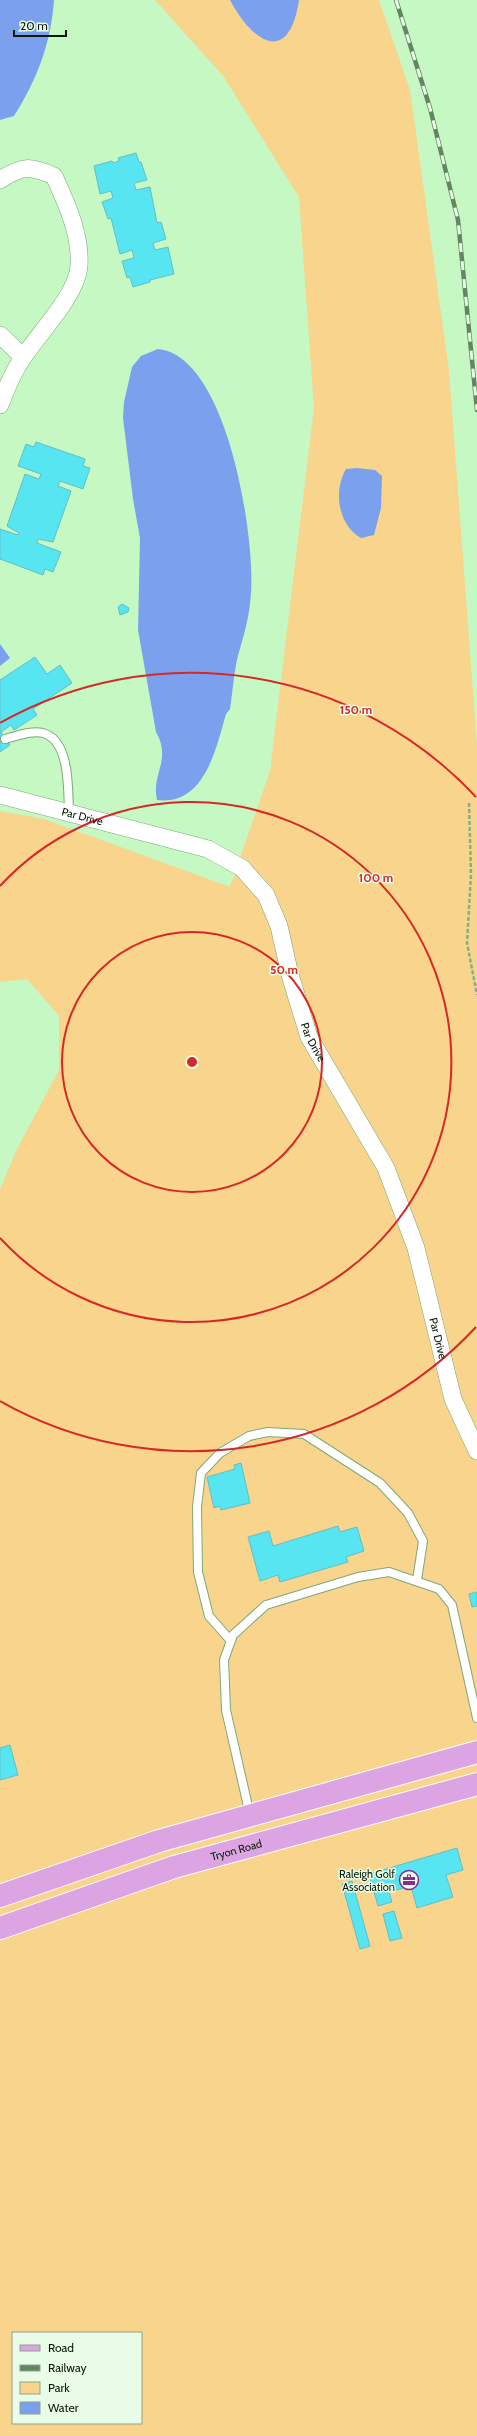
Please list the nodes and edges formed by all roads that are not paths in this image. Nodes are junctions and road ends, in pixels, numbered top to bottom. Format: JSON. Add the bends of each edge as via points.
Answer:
{"nodes":[{"id":1,"x":0,"y":180,"type":"edge"},
{"id":2,"x":0,"y":335,"type":"edge"},
{"id":3,"x":23,"y":357,"type":"junction"},
{"id":4,"x":0,"y":405,"type":"edge"},
{"id":5,"x":6,"y":739,"type":"dead end"},
{"id":6,"x":0,"y":795,"type":"edge"},
{"id":7,"x":69,"y":812,"type":"junction"},
{"id":8,"x":477,"y":1451,"type":"edge"},
{"id":9,"x":417,"y":1580,"type":"junction"},
{"id":10,"x":231,"y":1641,"type":"junction"},
{"id":11,"x":477,"y":1718,"type":"edge"},
{"id":12,"x":477,"y":1752,"type":"edge"},
{"id":13,"x":477,"y":1784,"type":"edge"},
{"id":14,"x":251,"y":1816,"type":"junction"},
{"id":15,"x":0,"y":1896,"type":"edge"},
{"id":16,"x":0,"y":1928,"type":"edge"}],
"edges":[{"from":1,"to":3,"type":"street","via":[[16,170],[33,167],[54,176],[77,238],[79,268],[66,301]]},
{"from":2,"to":3,"type":"street"},
{"from":3,"to":4,"type":"street"},
{"from":5,"to":7,"type":"lane","via":[[32,733],[46,734],[57,744],[68,770]]},
{"from":6,"to":7,"type":"street","name":"Par Drive"},
{"from":7,"to":8,"type":"street","name":"Par Drive","via":[[208,849],[242,868],[266,896],[279,926],[290,975],[309,1037],[386,1168],[416,1248],[453,1399]]},
{"from":9,"to":10,"type":"lane","via":[[389,1572],[358,1577],[266,1605],[233,1635]]},
{"from":9,"to":10,"type":"lane","via":[[423,1541],[408,1513],[380,1483],[304,1434],[268,1432],[248,1436],[220,1453],[200,1473],[197,1507],[198,1572],[209,1616]]},
{"from":9,"to":11,"type":"lane","via":[[439,1588],[452,1605]]},
{"from":10,"to":14,"type":"lane","via":[[224,1660],[226,1710]]},
{"from":12,"to":14,"type":"main road"},
{"from":13,"to":16,"type":"main road","name":"Tryon Road","via":[[174,1867]]},
{"from":14,"to":15,"type":"main road","via":[[127,1851]]}]}
